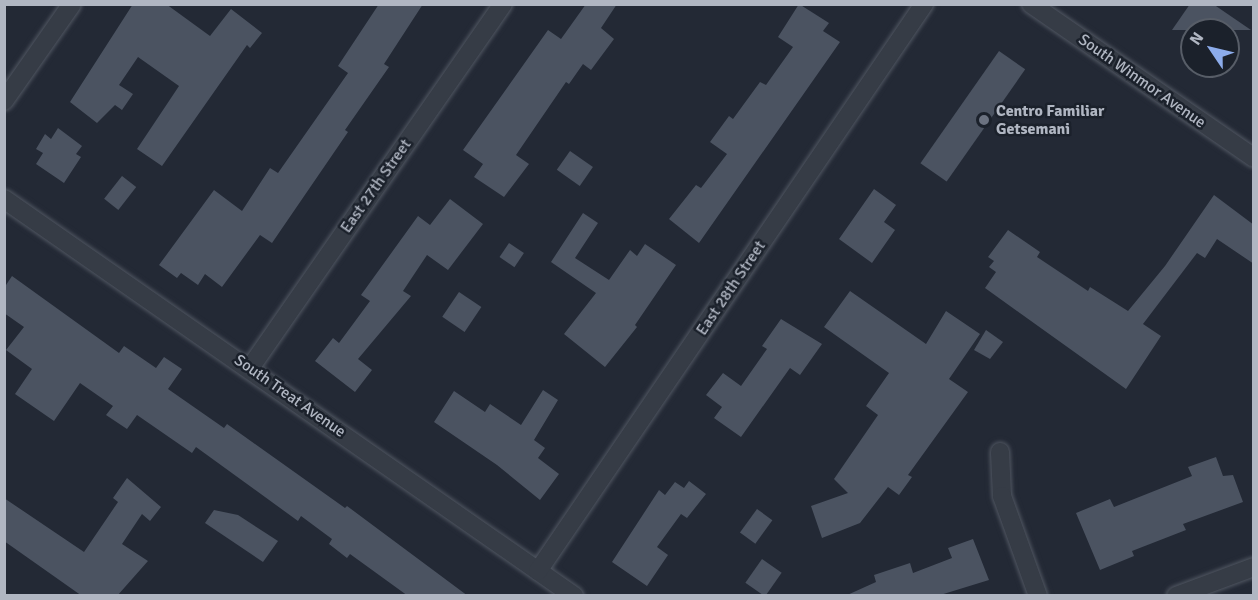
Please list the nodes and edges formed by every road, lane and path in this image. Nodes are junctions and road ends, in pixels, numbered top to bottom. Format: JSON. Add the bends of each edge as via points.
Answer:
{"nodes":[{"id":1,"x":72,"y":4,"type":"edge"},
{"id":2,"x":503,"y":4,"type":"edge"},
{"id":3,"x":924,"y":4,"type":"edge"},
{"id":4,"x":1031,"y":4,"type":"edge"},
{"id":5,"x":4,"y":101,"type":"edge"},
{"id":6,"x":1254,"y":158,"type":"edge"},
{"id":7,"x":4,"y":199,"type":"edge"},
{"id":8,"x":250,"y":368,"type":"junction"},
{"id":9,"x":1000,"y":452,"type":"dead end"},
{"id":10,"x":1254,"y":567,"type":"edge"},
{"id":11,"x":538,"y":571,"type":"junction"},
{"id":12,"x":574,"y":596,"type":"edge"},
{"id":13,"x":1038,"y":596,"type":"edge"},
{"id":14,"x":1176,"y":596,"type":"edge"}],
"edges":[{"from":1,"to":5,"type":"street"},
{"from":2,"to":8,"type":"street","name":"East 27th Street"},
{"from":3,"to":11,"type":"street","name":"East 28th Street"},
{"from":4,"to":6,"type":"street","name":"South Winmor Avenue"},
{"from":7,"to":8,"type":"street","name":"South Treat Avenue"},
{"from":8,"to":11,"type":"street","name":"South Treat Avenue"},
{"from":9,"to":13,"type":"street","via":[[1002,495]]},
{"from":10,"to":14,"type":"street"},
{"from":11,"to":12,"type":"street","name":"South Treat Avenue"}]}
